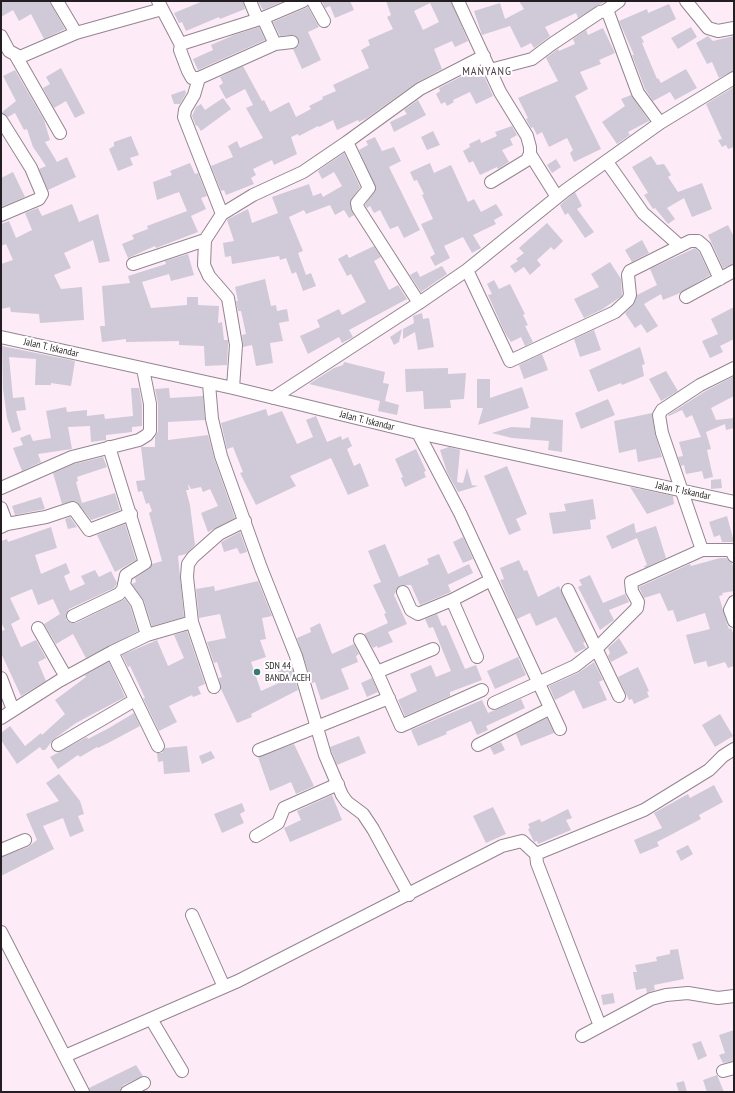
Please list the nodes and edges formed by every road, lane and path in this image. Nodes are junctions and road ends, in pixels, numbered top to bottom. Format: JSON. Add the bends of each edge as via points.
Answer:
{"nodes":[{"id":1,"x":57,"y":1,"type":"edge"},
{"id":2,"x":250,"y":1,"type":"edge"},
{"id":3,"x":303,"y":1,"type":"edge"},
{"id":4,"x":313,"y":1,"type":"edge"},
{"id":5,"x":458,"y":1,"type":"edge"},
{"id":6,"x":619,"y":1,"type":"edge"},
{"id":7,"x":686,"y":1,"type":"edge"},
{"id":8,"x":160,"y":5,"type":"edge"},
{"id":9,"x":605,"y":11,"type":"junction"},
{"id":10,"x":260,"y":18,"type":"junction"},
{"id":11,"x":324,"y":21,"type":"dead end"},
{"id":12,"x":734,"y":28,"type":"edge"},
{"id":13,"x":76,"y":33,"type":"junction"},
{"id":14,"x":1,"y":36,"type":"edge"},
{"id":15,"x":292,"y":42,"type":"dead end"},
{"id":16,"x":275,"y":44,"type":"junction"},
{"id":17,"x":181,"y":45,"type":"junction"},
{"id":18,"x":16,"y":56,"type":"junction"},
{"id":19,"x":484,"y":56,"type":"junction"},
{"id":20,"x":490,"y":70,"type":"junction"},
{"id":21,"x":199,"y":78,"type":"junction"},
{"id":22,"x":734,"y":78,"type":"edge"},
{"id":23,"x":2,"y":123,"type":"edge"},
{"id":24,"x":660,"y":123,"type":"junction"},
{"id":25,"x":60,"y":133,"type":"dead end"},
{"id":26,"x":347,"y":142,"type":"junction"},
{"id":27,"x":530,"y":154,"type":"junction"},
{"id":28,"x":607,"y":162,"type":"junction"},
{"id":29,"x":491,"y":182,"type":"dead end"},
{"id":30,"x":557,"y":197,"type":"junction"},
{"id":31,"x":222,"y":214,"type":"junction"},
{"id":32,"x":1,"y":215,"type":"edge"},
{"id":33,"x":205,"y":240,"type":"junction"},
{"id":34,"x":680,"y":246,"type":"junction"},
{"id":35,"x":133,"y":264,"type":"dead end"},
{"id":36,"x":467,"y":270,"type":"junction"},
{"id":37,"x":734,"y":272,"type":"edge"},
{"id":38,"x":720,"y":279,"type":"junction"},
{"id":39,"x":686,"y":297,"type":"dead end"},
{"id":40,"x":419,"y":303,"type":"junction"},
{"id":41,"x":1,"y":337,"type":"edge"},
{"id":42,"x":734,"y":368,"type":"edge"},
{"id":43,"x":143,"y":369,"type":"junction"},
{"id":44,"x":209,"y":384,"type":"junction"},
{"id":45,"x":233,"y":388,"type":"junction"},
{"id":46,"x":273,"y":398,"type":"junction"},
{"id":47,"x":418,"y":433,"type":"junction"},
{"id":48,"x":109,"y":447,"type":"junction"},
{"id":49,"x":1,"y":488,"type":"edge"},
{"id":50,"x":682,"y":492,"type":"junction"},
{"id":51,"x":734,"y":502,"type":"edge"},
{"id":52,"x":1,"y":508,"type":"edge"},
{"id":53,"x":131,"y":514,"type":"junction"},
{"id":54,"x":245,"y":520,"type":"junction"},
{"id":55,"x":4,"y":525,"type":"edge"},
{"id":56,"x":702,"y":550,"type":"junction"},
{"id":57,"x":734,"y":556,"type":"edge"},
{"id":58,"x":491,"y":580,"type":"junction"},
{"id":59,"x":124,"y":584,"type":"junction"},
{"id":60,"x":568,"y":590,"type":"dead end"},
{"id":61,"x":403,"y":592,"type":"dead end"},
{"id":62,"x":452,"y":600,"type":"junction"},
{"id":63,"x":734,"y":602,"type":"edge"},
{"id":64,"x":73,"y":616,"type":"dead end"},
{"id":65,"x":734,"y":621,"type":"edge"},
{"id":66,"x":192,"y":622,"type":"junction"},
{"id":67,"x":38,"y":628,"type":"dead end"},
{"id":68,"x":147,"y":635,"type":"junction"},
{"id":69,"x":360,"y":640,"type":"dead end"},
{"id":70,"x":433,"y":649,"type":"dead end"},
{"id":71,"x":596,"y":649,"type":"junction"},
{"id":72,"x":112,"y":652,"type":"junction"},
{"id":73,"x":477,"y":657,"type":"dead end"},
{"id":74,"x":377,"y":672,"type":"junction"},
{"id":75,"x":66,"y":677,"type":"junction"},
{"id":76,"x":1,"y":678,"type":"edge"},
{"id":77,"x":538,"y":684,"type":"junction"},
{"id":78,"x":214,"y":687,"type":"dead end"},
{"id":79,"x":482,"y":690,"type":"dead end"},
{"id":80,"x":619,"y":696,"type":"dead end"},
{"id":81,"x":389,"y":698,"type":"junction"},
{"id":82,"x":135,"y":700,"type":"junction"},
{"id":83,"x":494,"y":703,"type":"dead end"},
{"id":84,"x":549,"y":709,"type":"junction"},
{"id":85,"x":13,"y":710,"type":"junction"},
{"id":86,"x":1,"y":718,"type":"edge"},
{"id":87,"x":316,"y":726,"type":"junction"},
{"id":88,"x":560,"y":730,"type":"dead end"},
{"id":89,"x":58,"y":745,"type":"dead end"},
{"id":90,"x":478,"y":745,"type":"dead end"},
{"id":91,"x":158,"y":746,"type":"dead end"},
{"id":92,"x":734,"y":749,"type":"edge"},
{"id":93,"x":259,"y":750,"type":"dead end"},
{"id":94,"x":338,"y":784,"type":"junction"},
{"id":95,"x":256,"y":836,"type":"dead end"},
{"id":96,"x":25,"y":840,"type":"dead end"},
{"id":97,"x":1,"y":850,"type":"edge"},
{"id":98,"x":536,"y":854,"type":"junction"},
{"id":99,"x":409,"y":895,"type":"junction"},
{"id":100,"x":192,"y":916,"type":"dead end"},
{"id":101,"x":1,"y":932,"type":"edge"},
{"id":102,"x":224,"y":987,"type":"junction"},
{"id":103,"x":734,"y":996,"type":"edge"},
{"id":104,"x":151,"y":1018,"type":"junction"},
{"id":105,"x":600,"y":1026,"type":"junction"},
{"id":106,"x":582,"y":1036,"type":"dead end"},
{"id":107,"x":65,"y":1056,"type":"junction"},
{"id":108,"x":182,"y":1071,"type":"dead end"},
{"id":109,"x":144,"y":1083,"type":"dead end"},
{"id":110,"x":83,"y":1092,"type":"edge"},
{"id":111,"x":127,"y":1092,"type":"edge"}],
"edges":[{"from":1,"to":13,"type":"street"},
{"from":2,"to":10,"type":"street"},
{"from":3,"to":10,"type":"street"},
{"from":4,"to":11,"type":"street"},
{"from":5,"to":19,"type":"street"},
{"from":6,"to":9,"type":"street"},
{"from":7,"to":12,"type":"street","via":[[708,28],[718,31]]},
{"from":8,"to":13,"type":"street"},
{"from":8,"to":17,"type":"street"},
{"from":9,"to":20,"type":"street","via":[[532,59]]},
{"from":9,"to":24,"type":"street","via":[[609,15],[638,93]]},
{"from":10,"to":16,"type":"street"},
{"from":10,"to":17,"type":"street"},
{"from":13,"to":18,"type":"street","via":[[27,55]]},
{"from":14,"to":18,"type":"street","via":[[9,52]]},
{"from":15,"to":16,"type":"street"},
{"from":16,"to":21,"type":"street"},
{"from":17,"to":21,"type":"street","via":[[180,50],[188,71],[192,78]]},
{"from":18,"to":25,"type":"street"},
{"from":19,"to":20,"type":"street"},
{"from":19,"to":26,"type":"street","via":[[420,88]]},
{"from":20,"to":27,"type":"street","via":[[526,136]]},
{"from":21,"to":31,"type":"street","via":[[184,117]]},
{"from":22,"to":24,"type":"street"},
{"from":23,"to":32,"type":"street","via":[[31,168],[42,194],[39,198]]},
{"from":24,"to":28,"type":"street"},
{"from":26,"to":31,"type":"street","via":[[303,172]]},
{"from":26,"to":40,"type":"street","via":[[369,188],[357,203],[358,208]]},
{"from":27,"to":29,"type":"street","via":[[527,160]]},
{"from":27,"to":30,"type":"street"},
{"from":28,"to":30,"type":"street"},
{"from":28,"to":34,"type":"street","via":[[643,213]]},
{"from":30,"to":36,"type":"street"},
{"from":31,"to":33,"type":"street"},
{"from":33,"to":35,"type":"street"},
{"from":33,"to":45,"type":"street","via":[[205,271],[228,298],[236,345]]},
{"from":34,"to":36,"type":"street","via":[[630,271],[630,295],[615,312],[512,361],[508,359]]},
{"from":34,"to":38,"type":"street","via":[[690,241],[698,241],[705,247]]},
{"from":36,"to":40,"type":"street"},
{"from":37,"to":38,"type":"street"},
{"from":38,"to":39,"type":"street"},
{"from":40,"to":46,"type":"street"},
{"from":41,"to":43,"type":"street","name":"Jalan T. Iskandar"},
{"from":42,"to":50,"type":"street","via":[[700,385],[662,410],[659,415],[662,433]]},
{"from":43,"to":44,"type":"street","name":"Jalan T. Iskandar"},
{"from":43,"to":48,"type":"street","via":[[150,404],[150,431],[139,440]]},
{"from":44,"to":45,"type":"street","name":"Jalan T. Iskandar"},
{"from":44,"to":54,"type":"street","via":[[212,419],[221,456]]},
{"from":45,"to":46,"type":"street","name":"Jalan T. Iskandar"},
{"from":46,"to":47,"type":"street","name":"Jalan T. Iskandar"},
{"from":47,"to":50,"type":"street","name":"Jalan T. Iskandar"},
{"from":47,"to":58,"type":"street","via":[[460,513]]},
{"from":48,"to":49,"type":"street","via":[[72,457]]},
{"from":48,"to":53,"type":"street"},
{"from":50,"to":51,"type":"street","name":"Jalan T. Iskandar"},
{"from":50,"to":56,"type":"street"},
{"from":52,"to":55,"type":"street"},
{"from":53,"to":55,"type":"street","via":[[89,530],[73,508],[46,517]]},
{"from":53,"to":59,"type":"street","via":[[144,563],[126,575]]},
{"from":54,"to":66,"type":"street","via":[[219,534],[188,564]]},
{"from":54,"to":87,"type":"street","via":[[296,656]]},
{"from":56,"to":57,"type":"street","via":[[731,550]]},
{"from":56,"to":71,"type":"street","via":[[631,582],[632,591],[638,602],[637,608]]},
{"from":58,"to":62,"type":"street"},
{"from":58,"to":77,"type":"street"},
{"from":59,"to":64,"type":"street","via":[[119,594]]},
{"from":59,"to":68,"type":"street","via":[[137,603]]},
{"from":60,"to":71,"type":"street"},
{"from":61,"to":62,"type":"street","via":[[411,610],[418,614]]},
{"from":62,"to":73,"type":"street"},
{"from":63,"to":65,"type":"street","via":[[730,610]]},
{"from":66,"to":68,"type":"street"},
{"from":66,"to":78,"type":"street"},
{"from":67,"to":75,"type":"street"},
{"from":68,"to":72,"type":"street"},
{"from":69,"to":74,"type":"street"},
{"from":70,"to":74,"type":"street"},
{"from":71,"to":77,"type":"street","via":[[575,666]]},
{"from":71,"to":80,"type":"street"},
{"from":72,"to":75,"type":"street"},
{"from":72,"to":82,"type":"street"},
{"from":74,"to":81,"type":"street"},
{"from":75,"to":85,"type":"street"},
{"from":76,"to":85,"type":"street"},
{"from":77,"to":83,"type":"street"},
{"from":77,"to":84,"type":"street"},
{"from":79,"to":81,"type":"street","via":[[401,726]]},
{"from":81,"to":87,"type":"street"},
{"from":82,"to":89,"type":"street"},
{"from":82,"to":91,"type":"street"},
{"from":84,"to":88,"type":"street"},
{"from":84,"to":90,"type":"street"},
{"from":85,"to":86,"type":"street"},
{"from":87,"to":93,"type":"street"},
{"from":87,"to":94,"type":"street"},
{"from":92,"to":98,"type":"street","via":[[709,770],[644,810]]},
{"from":94,"to":95,"type":"street","via":[[284,808],[278,823]]},
{"from":94,"to":99,"type":"street","via":[[347,802],[363,814],[373,829]]},
{"from":96,"to":97,"type":"street"},
{"from":98,"to":99,"type":"street","via":[[522,842],[511,843]]},
{"from":98,"to":105,"type":"street","via":[[537,863]]},
{"from":99,"to":102,"type":"street"},
{"from":100,"to":102,"type":"street"},
{"from":101,"to":107,"type":"street"},
{"from":102,"to":104,"type":"street"},
{"from":103,"to":105,"type":"street","via":[[718,998],[688,993],[666,995],[651,999]]},
{"from":104,"to":107,"type":"street"},
{"from":104,"to":108,"type":"street"},
{"from":105,"to":106,"type":"street"},
{"from":107,"to":110,"type":"street"},
{"from":109,"to":111,"type":"street"}]}
